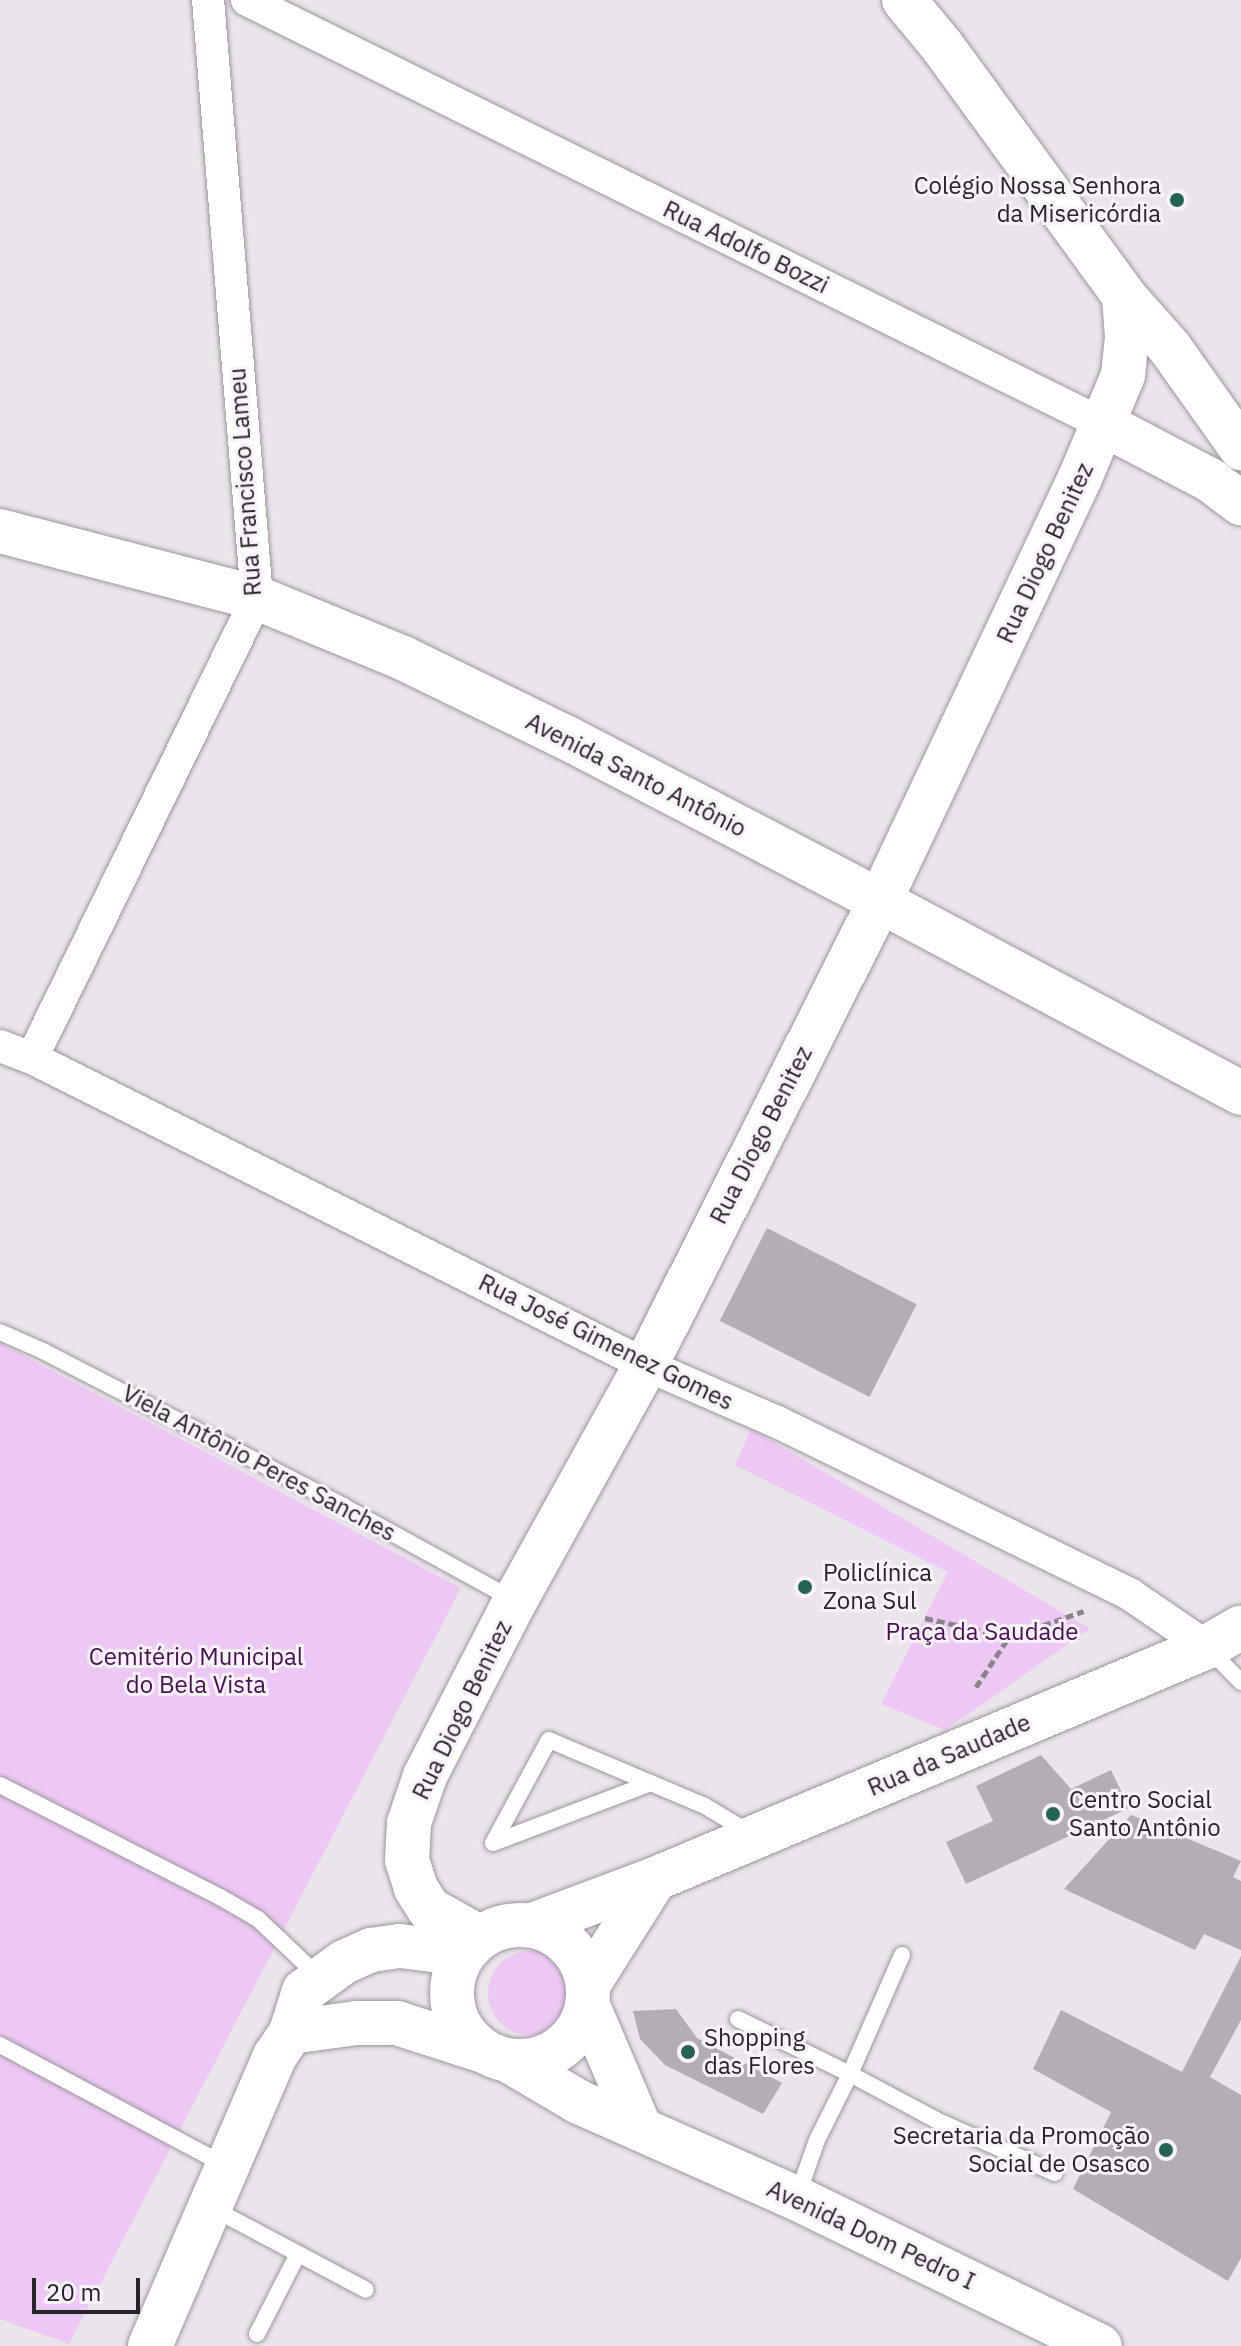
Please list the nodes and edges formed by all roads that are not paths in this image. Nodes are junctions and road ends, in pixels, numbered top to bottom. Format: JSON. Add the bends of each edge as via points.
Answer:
{"nodes":[{"id":1,"x":208,"y":0,"type":"edge"},
{"id":2,"x":247,"y":0,"type":"edge"},
{"id":3,"x":919,"y":8,"type":"edge"},
{"id":4,"x":1124,"y":296,"type":"junction"},
{"id":5,"x":1105,"y":425,"type":"junction"},
{"id":6,"x":1241,"y":448,"type":"edge"},
{"id":7,"x":1080,"y":478,"type":"junction"},
{"id":8,"x":1226,"y":492,"type":"edge"},
{"id":9,"x":0,"y":531,"type":"edge"},
{"id":10,"x":257,"y":598,"type":"junction"},
{"id":11,"x":880,"y":901,"type":"junction"},
{"id":12,"x":0,"y":1046,"type":"edge"},
{"id":13,"x":32,"y":1058,"type":"junction"},
{"id":14,"x":1241,"y":1093,"type":"edge"},
{"id":15,"x":0,"y":1332,"type":"edge"},
{"id":16,"x":646,"y":1365,"type":"junction"},
{"id":17,"x":515,"y":1601,"type":"junction"},
{"id":18,"x":1224,"y":1637,"type":"edge"},
{"id":19,"x":1241,"y":1682,"type":"edge"},
{"id":20,"x":651,"y":1783,"type":"junction"},
{"id":21,"x":0,"y":1785,"type":"edge"},
{"id":22,"x":755,"y":1837,"type":"junction"},
{"id":23,"x":655,"y":1879,"type":"junction"},
{"id":24,"x":532,"y":1925,"type":"junction"},
{"id":25,"x":471,"y":1946,"type":"junction"},
{"id":26,"x":902,"y":1955,"type":"dead end"},
{"id":27,"x":319,"y":1977,"type":"junction"},
{"id":28,"x":588,"y":1996,"type":"junction"},
{"id":29,"x":738,"y":2019,"type":"dead end"},
{"id":30,"x":291,"y":2032,"type":"junction"},
{"id":31,"x":0,"y":2045,"type":"edge"},
{"id":32,"x":496,"y":2056,"type":"junction"},
{"id":33,"x":850,"y":2074,"type":"junction"},
{"id":34,"x":640,"y":2128,"type":"junction"},
{"id":35,"x":230,"y":2167,"type":"junction"},
{"id":36,"x":1055,"y":2173,"type":"dead end"},
{"id":37,"x":796,"y":2198,"type":"junction"},
{"id":38,"x":210,"y":2207,"type":"junction"},
{"id":39,"x":298,"y":2254,"type":"junction"},
{"id":40,"x":366,"y":2290,"type":"dead end"},
{"id":41,"x":257,"y":2334,"type":"dead end"},
{"id":42,"x":150,"y":2346,"type":"edge"},
{"id":43,"x":1100,"y":2346,"type":"edge"}],
"edges":[{"from":1,"to":10,"type":"street","name":"Rua Francisco Lameu"},
{"from":2,"to":5,"type":"street","name":"Rua Adolfo Bozzi"},
{"from":3,"to":4,"type":"street"},
{"from":4,"to":5,"type":"street","name":"Rua Diogo Benitez","via":[[1123,375]]},
{"from":4,"to":6,"type":"street","via":[[1170,348]]},
{"from":5,"to":7,"type":"street","name":"Rua Diogo Benitez"},
{"from":5,"to":8,"type":"street","name":"Rua Adolfo Bozzi"},
{"from":7,"to":8,"type":"street","via":[[1135,467]]},
{"from":7,"to":11,"type":"street","name":"Rua Diogo Benitez"},
{"from":9,"to":10,"type":"street","name":"Avenida Santo Antônio"},
{"from":10,"to":11,"type":"street","name":"Avenida Santo Antônio","via":[[403,658]]},
{"from":10,"to":13,"type":"street","name":"Rua Francisco Lameu"},
{"from":11,"to":14,"type":"street","name":"Avenida Santo Antônio"},
{"from":11,"to":16,"type":"street","name":"Rua Diogo Benitez"},
{"from":12,"to":13,"type":"street","name":"Rua José Gimenez Gomes"},
{"from":13,"to":16,"type":"street","name":"Rua José Gimenez Gomes"},
{"from":15,"to":17,"type":"lane","name":"Viela Antônio Peres Sanches","via":[[316,1491]]},
{"from":16,"to":17,"type":"street","name":"Rua Diogo Benitez"},
{"from":16,"to":18,"type":"street","name":"Rua José Gimenez Gomes","via":[[775,1421]]},
{"from":17,"to":25,"type":"street","name":"Rua Diogo Benitez","via":[[425,1776],[409,1823],[407,1861],[416,1888],[429,1909]]},
{"from":18,"to":19,"type":"lane"},
{"from":18,"to":22,"type":"street","name":"Rua da Saudade"},
{"from":20,"to":20,"type":"lane","via":[[549,1740],[493,1843],[608,1800]]},
{"from":20,"to":22,"type":"lane","via":[[705,1806]]},
{"from":21,"to":27,"type":"lane","via":[[258,1919]]},
{"from":22,"to":23,"type":"street","name":"Rua da Saudade"},
{"from":23,"to":24,"type":"street","name":"Rua da Saudade"},
{"from":23,"to":28,"type":"street"},
{"from":24,"to":25,"type":"street","via":[[511,1925]]},
{"from":24,"to":28,"type":"street","via":[[570,1946],[582,1964]]},
{"from":25,"to":27,"type":"street","via":[[371,1950]]},
{"from":25,"to":32,"type":"street","via":[[455,1969],[450,1991],[454,2014],[464,2034]]},
{"from":26,"to":33,"type":"lane"},
{"from":27,"to":30,"type":"street","via":[[304,1991]]},
{"from":28,"to":32,"type":"street","via":[[580,2026],[549,2056]]},
{"from":28,"to":34,"type":"street"},
{"from":29,"to":33,"type":"lane"},
{"from":30,"to":32,"type":"street","via":[[397,2023]]},
{"from":30,"to":35,"type":"street","via":[[275,2056]]},
{"from":31,"to":35,"type":"lane"},
{"from":32,"to":34,"type":"street","name":"Avenida Dom Pedro I","via":[[579,2102]]},
{"from":33,"to":36,"type":"lane","via":[[936,2120]]},
{"from":33,"to":37,"type":"lane"},
{"from":34,"to":37,"type":"street","name":"Avenida Dom Pedro I"},
{"from":35,"to":38,"type":"street"},
{"from":37,"to":43,"type":"street","name":"Avenida Dom Pedro I"},
{"from":38,"to":39,"type":"lane"},
{"from":38,"to":42,"type":"street"},
{"from":39,"to":40,"type":"lane"},
{"from":39,"to":41,"type":"lane"}]}
